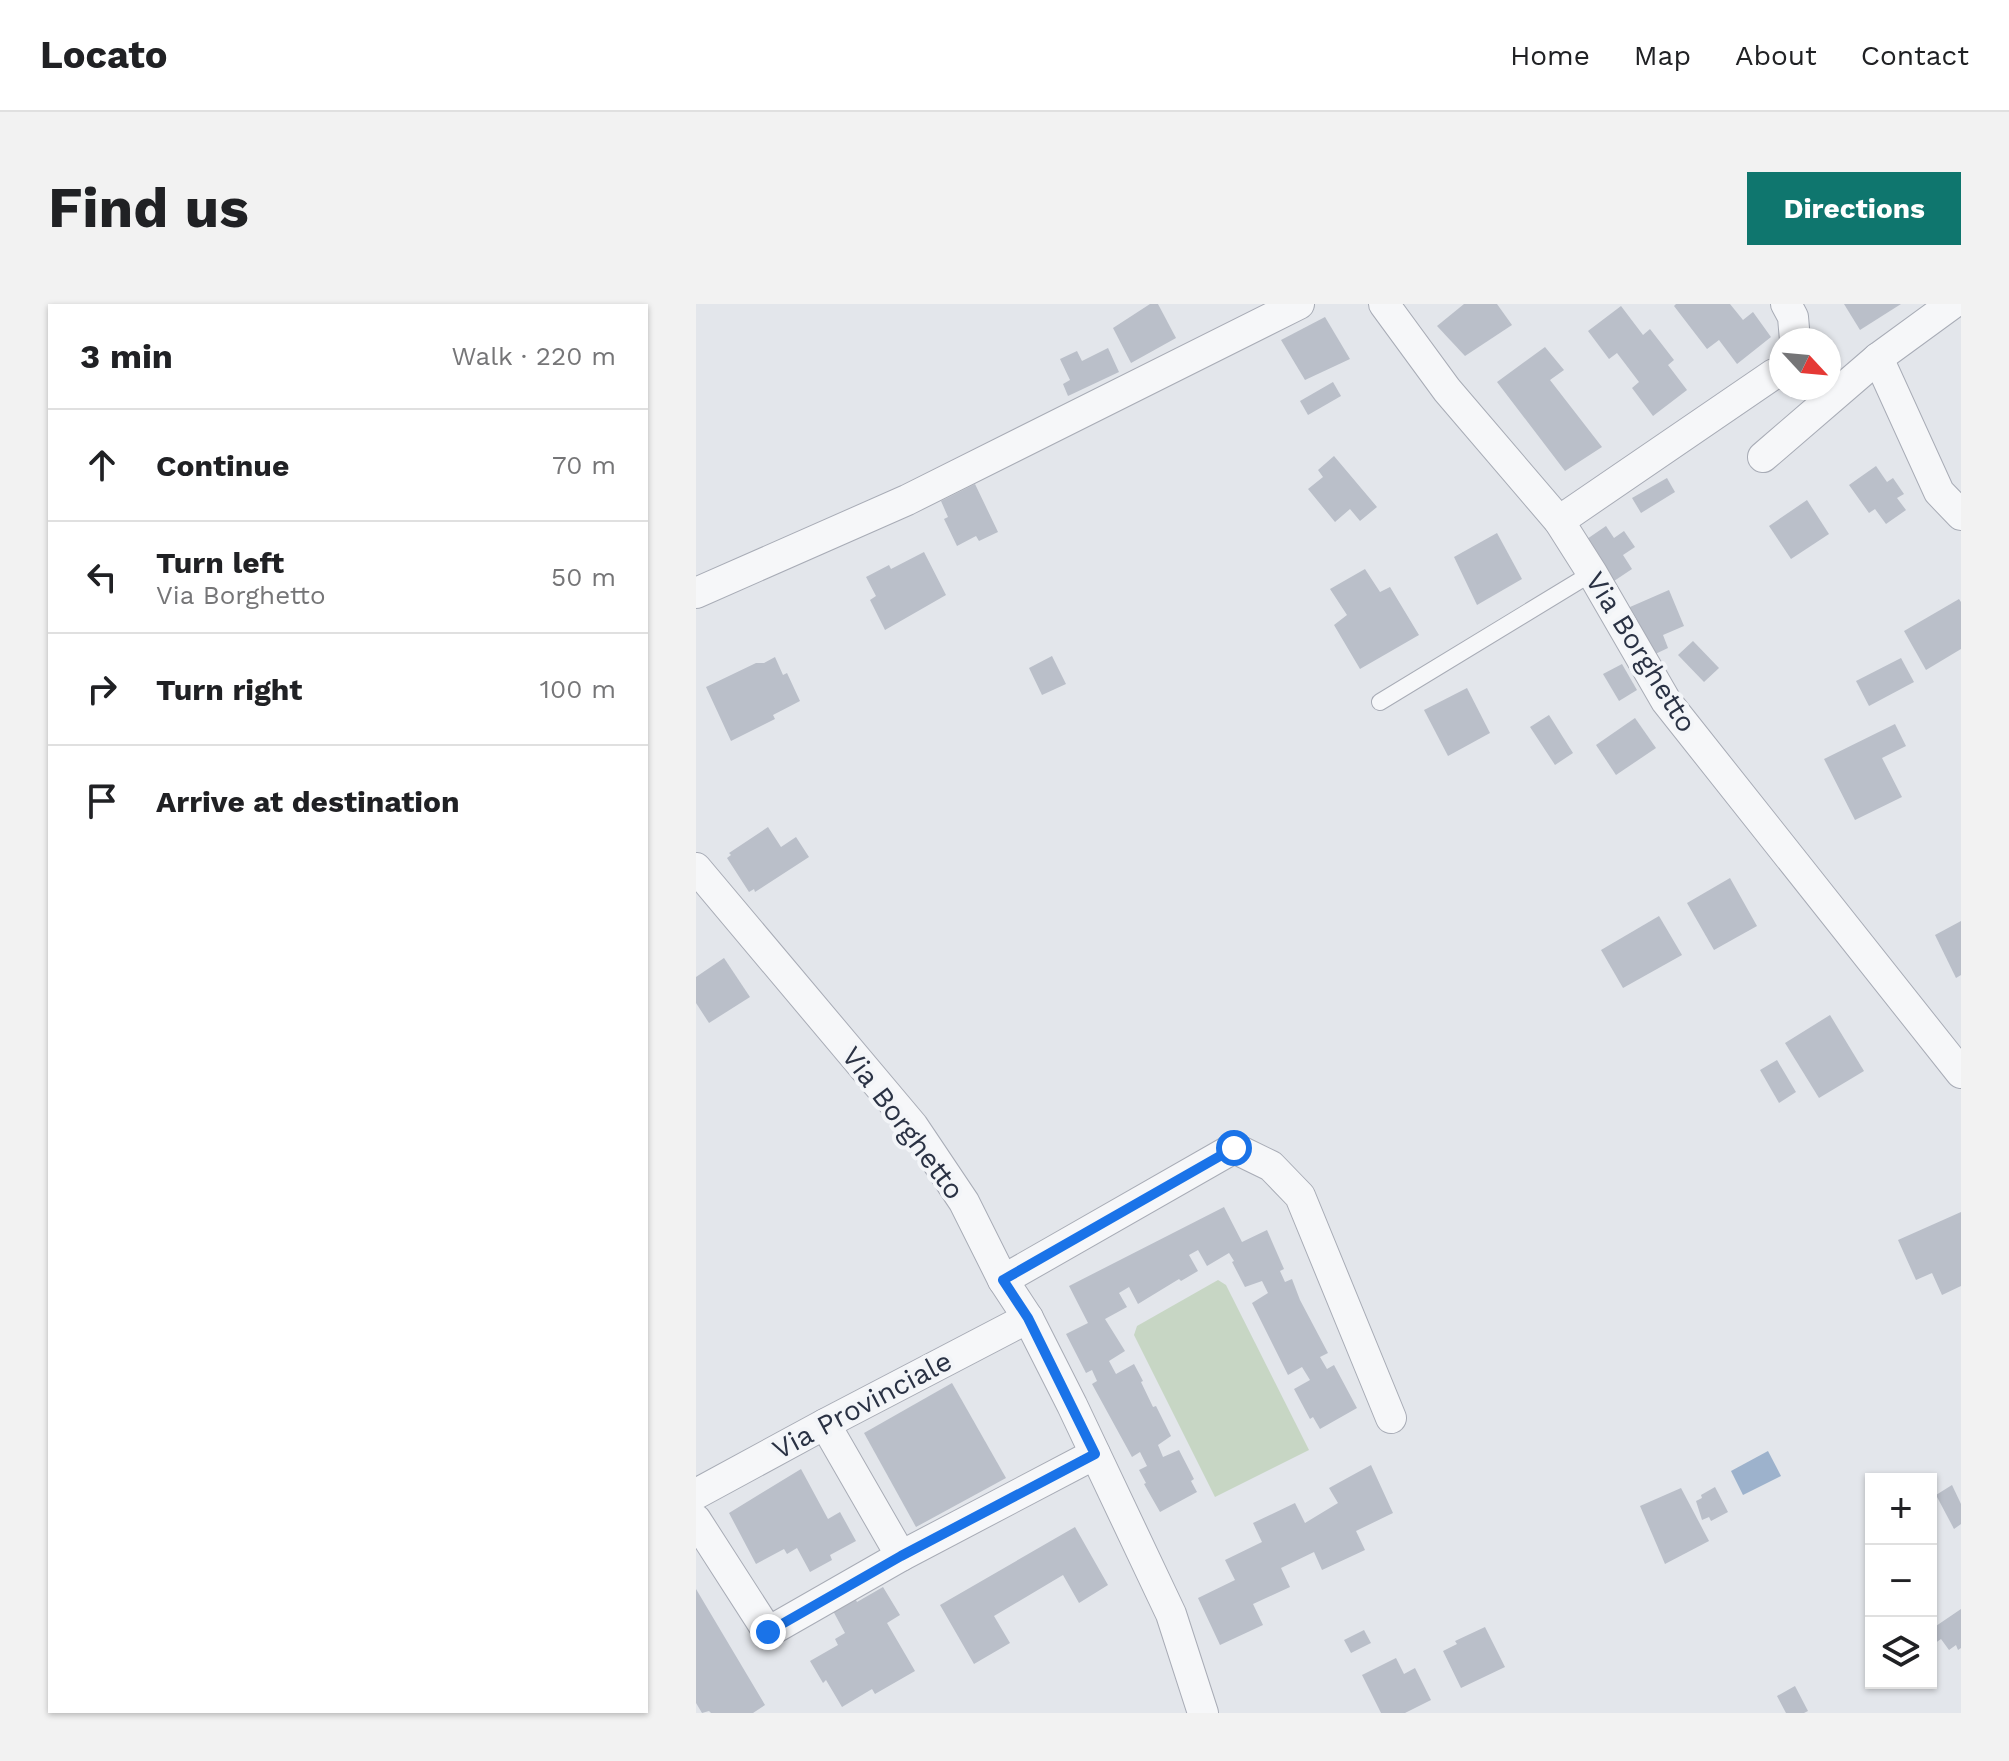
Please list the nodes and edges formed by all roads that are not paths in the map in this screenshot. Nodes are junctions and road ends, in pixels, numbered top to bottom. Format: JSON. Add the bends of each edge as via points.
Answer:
{"nodes":[{"id":1,"x":1299,"y":304,"type":"edge"},
{"id":2,"x":1384,"y":304,"type":"edge"},
{"id":3,"x":1786,"y":304,"type":"edge"},
{"id":4,"x":1952,"y":304,"type":"edge"},
{"id":5,"x":1794,"y":328,"type":"edge"},
{"id":6,"x":1878,"y":358,"type":"junction"},
{"id":7,"x":1769,"y":377,"type":"edge"},
{"id":8,"x":1841,"y":384,"type":"edge"},
{"id":9,"x":1822,"y":400,"type":"edge"},
{"id":10,"x":1763,"y":457,"type":"dead end"},
{"id":11,"x":1961,"y":515,"type":"edge"},
{"id":12,"x":1559,"y":521,"type":"junction"},
{"id":13,"x":1592,"y":573,"type":"junction"},
{"id":14,"x":696,"y":593,"type":"edge"},
{"id":15,"x":1380,"y":702,"type":"dead end"},
{"id":16,"x":696,"y":868,"type":"edge"},
{"id":17,"x":1961,"y":1073,"type":"edge"},
{"id":18,"x":1003,"y":1280,"type":"junction"},
{"id":19,"x":1028,"y":1318,"type":"junction"},
{"id":20,"x":1391,"y":1418,"type":"dead end"},
{"id":21,"x":825,"y":1424,"type":"junction"},
{"id":22,"x":1095,"y":1454,"type":"junction"},
{"id":23,"x":696,"y":1494,"type":"edge"},
{"id":24,"x":696,"y":1520,"type":"edge"},
{"id":25,"x":901,"y":1556,"type":"junction"},
{"id":26,"x":1203,"y":1713,"type":"edge"}],
"edges":[{"from":1,"to":14,"type":"street","via":[[907,500]]},
{"from":2,"to":12,"type":"street","name":"Via Borghetto","via":[[1447,390]]},
{"from":3,"to":5,"type":"street"},
{"from":4,"to":6,"type":"street"},
{"from":6,"to":8,"type":"street"},
{"from":6,"to":11,"type":"street","via":[[1939,492]]},
{"from":7,"to":12,"type":"street"},
{"from":9,"to":10,"type":"street"},
{"from":12,"to":13,"type":"street","name":"Via Borghetto"},
{"from":13,"to":15,"type":"lane"},
{"from":13,"to":17,"type":"street","name":"Via Borghetto","via":[[1666,701]]},
{"from":16,"to":18,"type":"street","name":"Via Borghetto","via":[[913,1126],[964,1202]]},
{"from":18,"to":19,"type":"street","name":"Via Borghetto"},
{"from":18,"to":20,"type":"street","via":[[1234,1148],[1271,1166],[1300,1196]]},
{"from":19,"to":21,"type":"street","name":"Via Provinciale"},
{"from":19,"to":22,"type":"street","name":"Via Borghetto"},
{"from":21,"to":23,"type":"street","name":"Via Provinciale"},
{"from":21,"to":25,"type":"street"},
{"from":22,"to":25,"type":"street"},
{"from":22,"to":26,"type":"street","name":"Via Borghetto","via":[[1171,1614]]},
{"from":24,"to":25,"type":"street","via":[[768,1632]]}]}
